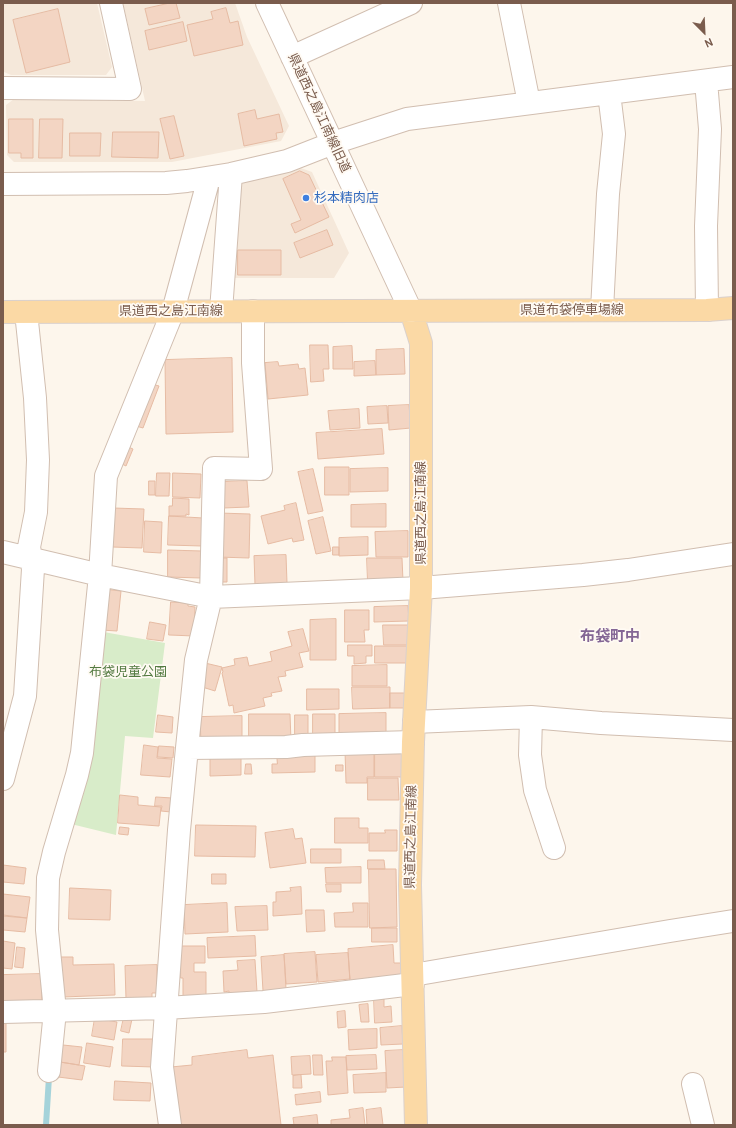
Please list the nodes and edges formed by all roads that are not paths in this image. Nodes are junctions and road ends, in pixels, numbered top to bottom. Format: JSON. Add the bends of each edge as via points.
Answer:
{"nodes":[{"id":1,"x":110,"y":3,"type":"edge"},
{"id":2,"x":267,"y":3,"type":"edge"},
{"id":3,"x":509,"y":3,"type":"edge"},
{"id":4,"x":406,"y":4,"type":"edge"},
{"id":5,"x":292,"y":57,"type":"junction"},
{"id":6,"x":733,"y":77,"type":"edge"},
{"id":7,"x":706,"y":81,"type":"junction"},
{"id":8,"x":3,"y":88,"type":"edge"},
{"id":9,"x":609,"y":93,"type":"junction"},
{"id":10,"x":529,"y":103,"type":"junction"},
{"id":11,"x":333,"y":143,"type":"junction"},
{"id":12,"x":231,"y":174,"type":"junction"},
{"id":13,"x":209,"y":178,"type":"junction"},
{"id":14,"x":3,"y":184,"type":"edge"},
{"id":15,"x":733,"y":308,"type":"edge"},
{"id":16,"x":602,"y":310,"type":"junction"},
{"id":17,"x":707,"y":310,"type":"junction"},
{"id":18,"x":173,"y":311,"type":"junction"},
{"id":19,"x":221,"y":311,"type":"junction"},
{"id":20,"x":253,"y":311,"type":"junction"},
{"id":21,"x":411,"y":311,"type":"junction"},
{"id":22,"x":3,"y":312,"type":"edge"},
{"id":23,"x":26,"y":312,"type":"junction"},
{"id":24,"x":3,"y":552,"type":"edge"},
{"id":25,"x":733,"y":554,"type":"edge"},
{"id":26,"x":31,"y":558,"type":"junction"},
{"id":27,"x":100,"y":575,"type":"junction"},
{"id":28,"x":421,"y":588,"type":"junction"},
{"id":29,"x":211,"y":596,"type":"junction"},
{"id":30,"x":531,"y":717,"type":"junction"},
{"id":31,"x":733,"y":730,"type":"edge"},
{"id":32,"x":414,"y":732,"type":"junction"},
{"id":33,"x":187,"y":748,"type":"junction"},
{"id":34,"x":3,"y":779,"type":"edge"},
{"id":35,"x":554,"y":848,"type":"dead end"},
{"id":36,"x":733,"y":921,"type":"edge"},
{"id":37,"x":413,"y":979,"type":"junction"},
{"id":38,"x":166,"y":1008,"type":"junction"},
{"id":39,"x":55,"y":1010,"type":"junction"},
{"id":40,"x":3,"y":1012,"type":"edge"},
{"id":41,"x":49,"y":1071,"type":"dead end"},
{"id":42,"x":693,"y":1084,"type":"dead end"},
{"id":43,"x":170,"y":1125,"type":"edge"},
{"id":44,"x":416,"y":1125,"type":"edge"},
{"id":45,"x":703,"y":1125,"type":"edge"}],
"edges":[{"from":1,"to":8,"type":"street","via":[[130,89]]},
{"from":2,"to":5,"type":"street","name":"県道西之島江南線旧道"},
{"from":3,"to":10,"type":"street"},
{"from":4,"to":5,"type":"street"},
{"from":5,"to":11,"type":"street","name":"県道西之島江南線旧道"},
{"from":6,"to":7,"type":"street"},
{"from":7,"to":9,"type":"street"},
{"from":7,"to":17,"type":"street","via":[[710,129],[706,226]]},
{"from":9,"to":10,"type":"street"},
{"from":9,"to":16,"type":"street","via":[[614,134]]},
{"from":10,"to":11,"type":"street","via":[[407,119]]},
{"from":11,"to":12,"type":"street","via":[[287,161]]},
{"from":11,"to":21,"type":"street","name":"県道西之島江南線旧道"},
{"from":12,"to":13,"type":"street"},
{"from":12,"to":19,"type":"street"},
{"from":13,"to":14,"type":"street","via":[[166,183]]},
{"from":13,"to":18,"type":"street"},
{"from":15,"to":17,"type":"main road","name":"県道布袋停車場線"},
{"from":16,"to":17,"type":"main road","name":"県道布袋停車場線"},
{"from":16,"to":21,"type":"main road","name":"県道布袋停車場線"},
{"from":18,"to":19,"type":"main road","name":"県道西之島江南線"},
{"from":18,"to":23,"type":"main road","name":"県道西之島江南線"},
{"from":18,"to":27,"type":"street","via":[[106,476]]},
{"from":19,"to":20,"type":"main road","name":"県道西之島江南線"},
{"from":20,"to":21,"type":"main road","name":"県道西之島江南線"},
{"from":20,"to":29,"type":"street","via":[[253,363],[261,469],[214,468]]},
{"from":21,"to":28,"type":"main road","name":"県道西之島江南線","via":[[421,343]]},
{"from":22,"to":23,"type":"main road","name":"県道西之島江南線"},
{"from":23,"to":26,"type":"street","via":[[35,398],[38,460],[36,512],[29,547]]},
{"from":24,"to":26,"type":"street"},
{"from":25,"to":28,"type":"street","via":[[583,575]]},
{"from":26,"to":27,"type":"street"},
{"from":26,"to":34,"type":"street","via":[[33,569],[25,696]]},
{"from":27,"to":29,"type":"street"},
{"from":27,"to":39,"type":"street","via":[[82,753],[48,878],[47,930]]},
{"from":28,"to":29,"type":"street"},
{"from":28,"to":32,"type":"main road","name":"県道西之島江南線"},
{"from":29,"to":33,"type":"street","via":[[196,660]]},
{"from":30,"to":31,"type":"street"},
{"from":30,"to":32,"type":"street"},
{"from":30,"to":35,"type":"street","via":[[530,755],[534,790]]},
{"from":32,"to":33,"type":"street","via":[[270,748]]},
{"from":32,"to":37,"type":"main road","name":"県道西之島江南線","via":[[410,885]]},
{"from":33,"to":38,"type":"street"},
{"from":36,"to":37,"type":"street"},
{"from":37,"to":38,"type":"street","via":[[264,1002]]},
{"from":37,"to":44,"type":"main road","name":"県道西之島江南線"},
{"from":38,"to":39,"type":"street"},
{"from":38,"to":43,"type":"street","via":[[162,1067]]},
{"from":39,"to":40,"type":"street"},
{"from":39,"to":41,"type":"street"},
{"from":42,"to":45,"type":"street"}]}
